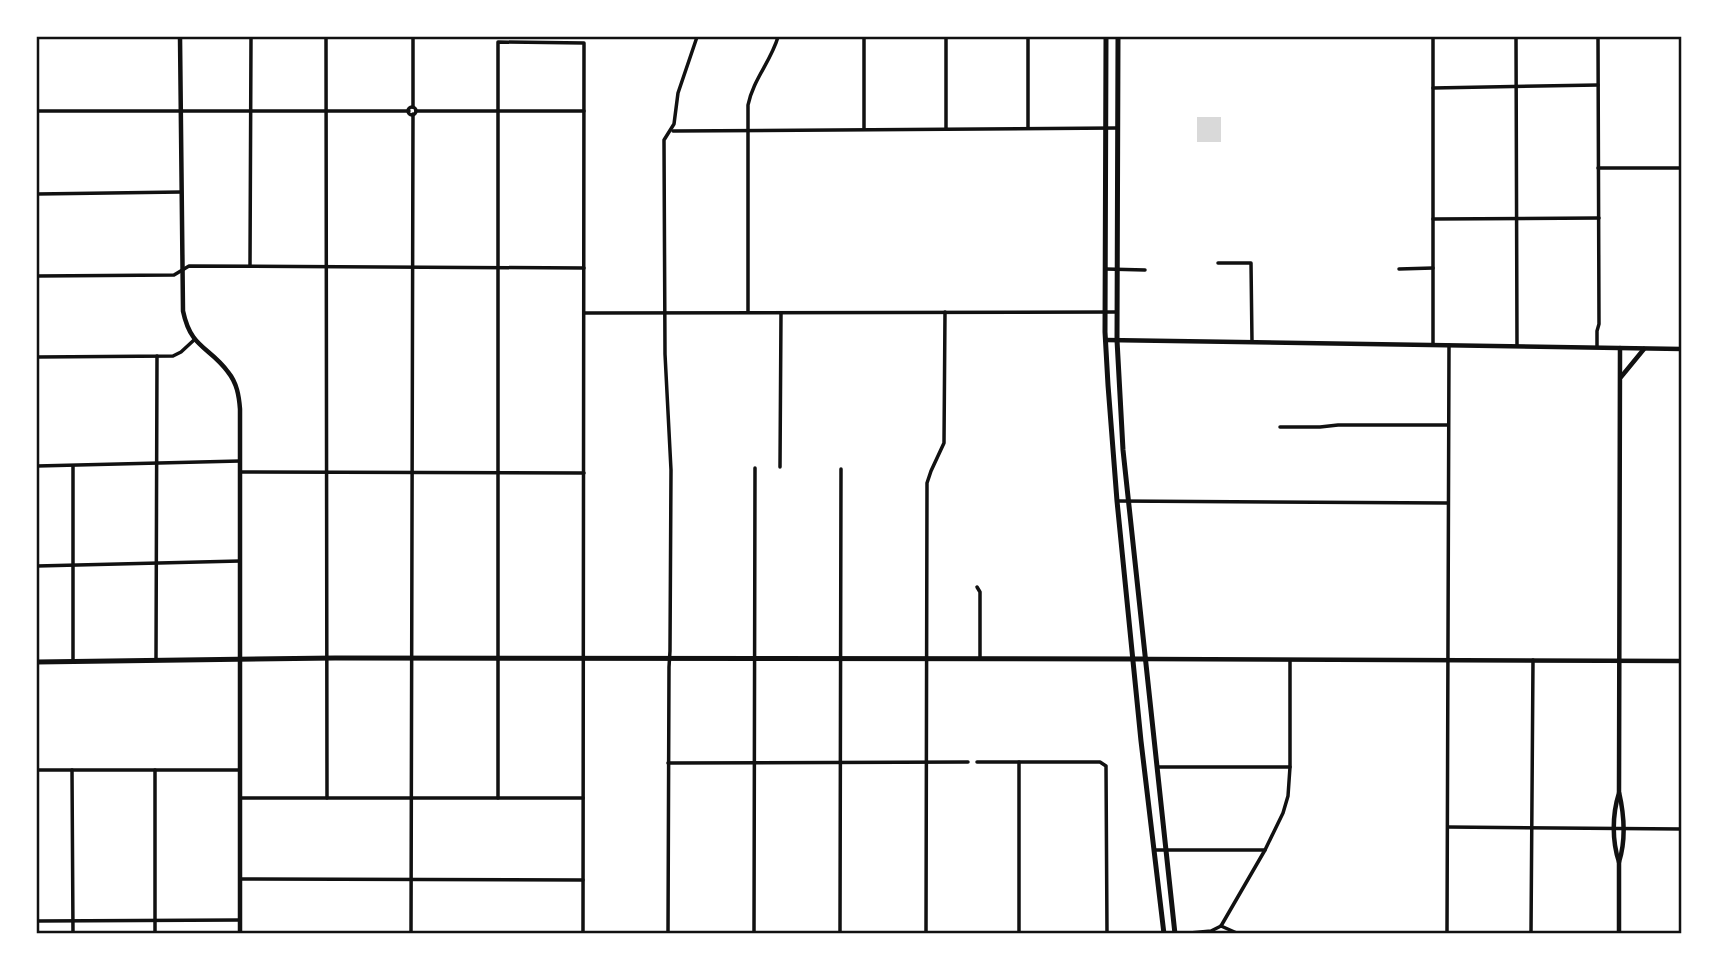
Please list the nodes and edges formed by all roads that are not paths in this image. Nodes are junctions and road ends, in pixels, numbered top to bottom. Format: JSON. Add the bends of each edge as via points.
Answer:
{"nodes":[{"id":1,"x":180,"y":37,"type":"edge"},
{"id":2,"x":251,"y":37,"type":"edge"},
{"id":3,"x":326,"y":37,"type":"edge"},
{"id":4,"x":413,"y":37,"type":"edge"},
{"id":5,"x":697,"y":37,"type":"edge"},
{"id":6,"x":778,"y":37,"type":"edge"},
{"id":7,"x":864,"y":37,"type":"edge"},
{"id":8,"x":946,"y":37,"type":"edge"},
{"id":9,"x":1028,"y":37,"type":"edge"},
{"id":10,"x":1106,"y":37,"type":"edge"},
{"id":11,"x":1118,"y":37,"type":"edge"},
{"id":12,"x":1433,"y":37,"type":"edge"},
{"id":13,"x":1516,"y":37,"type":"edge"},
{"id":14,"x":1598,"y":37,"type":"edge"},
{"id":15,"x":1598,"y":85,"type":"junction"},
{"id":16,"x":1516,"y":87,"type":"junction"},
{"id":17,"x":1433,"y":88,"type":"junction"},
{"id":18,"x":181,"y":110,"type":"junction"},
{"id":19,"x":251,"y":110,"type":"junction"},
{"id":20,"x":37,"y":111,"type":"edge"},
{"id":21,"x":326,"y":111,"type":"junction"},
{"id":22,"x":413,"y":111,"type":"junction"},
{"id":23,"x":498,"y":111,"type":"junction"},
{"id":24,"x":584,"y":111,"type":"junction"},
{"id":25,"x":1028,"y":128,"type":"junction"},
{"id":26,"x":1106,"y":128,"type":"junction"},
{"id":27,"x":1117,"y":128,"type":"junction"},
{"id":28,"x":864,"y":129,"type":"junction"},
{"id":29,"x":946,"y":129,"type":"junction"},
{"id":30,"x":747,"y":130,"type":"junction"},
{"id":31,"x":671,"y":131,"type":"junction"},
{"id":32,"x":1598,"y":168,"type":"junction"},
{"id":33,"x":1682,"y":168,"type":"edge"},
{"id":34,"x":181,"y":192,"type":"junction"},
{"id":35,"x":37,"y":194,"type":"edge"},
{"id":36,"x":1599,"y":218,"type":"junction"},
{"id":37,"x":1433,"y":219,"type":"junction"},
{"id":38,"x":1516,"y":219,"type":"junction"},
{"id":39,"x":1219,"y":263,"type":"dead end"},
{"id":40,"x":250,"y":266,"type":"junction"},
{"id":41,"x":326,"y":267,"type":"junction"},
{"id":42,"x":412,"y":267,"type":"junction"},
{"id":43,"x":498,"y":267,"type":"junction"},
{"id":44,"x":584,"y":268,"type":"junction"},
{"id":45,"x":1433,"y":268,"type":"junction"},
{"id":46,"x":1106,"y":269,"type":"junction"},
{"id":47,"x":1399,"y":269,"type":"dead end"},
{"id":48,"x":182,"y":270,"type":"junction"},
{"id":49,"x":1117,"y":270,"type":"junction"},
{"id":50,"x":1144,"y":270,"type":"dead end"},
{"id":51,"x":37,"y":276,"type":"edge"},
{"id":52,"x":748,"y":312,"type":"junction"},
{"id":53,"x":945,"y":312,"type":"junction"},
{"id":54,"x":1106,"y":312,"type":"junction"},
{"id":55,"x":1117,"y":312,"type":"junction"},
{"id":56,"x":584,"y":313,"type":"junction"},
{"id":57,"x":664,"y":313,"type":"junction"},
{"id":58,"x":781,"y":313,"type":"junction"},
{"id":59,"x":194,"y":340,"type":"junction"},
{"id":60,"x":1106,"y":340,"type":"junction"},
{"id":61,"x":1117,"y":340,"type":"junction"},
{"id":62,"x":1252,"y":342,"type":"junction"},
{"id":63,"x":1433,"y":345,"type":"junction"},
{"id":64,"x":1449,"y":345,"type":"junction"},
{"id":65,"x":1517,"y":346,"type":"junction"},
{"id":66,"x":1597,"y":347,"type":"junction"},
{"id":67,"x":1620,"y":348,"type":"junction"},
{"id":68,"x":1644,"y":348,"type":"junction"},
{"id":69,"x":1682,"y":349,"type":"edge"},
{"id":70,"x":157,"y":356,"type":"junction"},
{"id":71,"x":37,"y":357,"type":"edge"},
{"id":72,"x":1620,"y":378,"type":"junction"},
{"id":73,"x":1448,"y":425,"type":"junction"},
{"id":74,"x":1280,"y":427,"type":"dead end"},
{"id":75,"x":240,"y":461,"type":"junction"},
{"id":76,"x":156,"y":463,"type":"junction"},
{"id":77,"x":37,"y":466,"type":"edge"},
{"id":78,"x":72,"y":466,"type":"junction"},
{"id":79,"x":780,"y":467,"type":"dead end"},
{"id":80,"x":755,"y":468,"type":"dead end"},
{"id":81,"x":841,"y":469,"type":"dead end"},
{"id":82,"x":240,"y":472,"type":"junction"},
{"id":83,"x":326,"y":473,"type":"junction"},
{"id":84,"x":412,"y":473,"type":"junction"},
{"id":85,"x":584,"y":473,"type":"junction"},
{"id":86,"x":498,"y":474,"type":"junction"},
{"id":87,"x":1129,"y":501,"type":"junction"},
{"id":88,"x":1117,"y":502,"type":"junction"},
{"id":89,"x":1448,"y":503,"type":"junction"},
{"id":90,"x":240,"y":561,"type":"junction"},
{"id":91,"x":156,"y":563,"type":"junction"},
{"id":92,"x":72,"y":565,"type":"junction"},
{"id":93,"x":37,"y":566,"type":"edge"},
{"id":94,"x":977,"y":587,"type":"dead end"},
{"id":95,"x":326,"y":658,"type":"junction"},
{"id":96,"x":241,"y":659,"type":"junction"},
{"id":97,"x":411,"y":659,"type":"junction"},
{"id":98,"x":498,"y":659,"type":"junction"},
{"id":99,"x":584,"y":659,"type":"junction"},
{"id":100,"x":670,"y":659,"type":"junction"},
{"id":101,"x":754,"y":659,"type":"junction"},
{"id":102,"x":841,"y":659,"type":"junction"},
{"id":103,"x":926,"y":659,"type":"junction"},
{"id":104,"x":980,"y":659,"type":"junction"},
{"id":105,"x":1133,"y":659,"type":"junction"},
{"id":106,"x":1146,"y":659,"type":"junction"},
{"id":107,"x":156,"y":660,"type":"junction"},
{"id":108,"x":1290,"y":660,"type":"junction"},
{"id":109,"x":1448,"y":660,"type":"junction"},
{"id":110,"x":1532,"y":660,"type":"junction"},
{"id":111,"x":1620,"y":660,"type":"junction"},
{"id":112,"x":1682,"y":661,"type":"edge"},
{"id":113,"x":37,"y":662,"type":"edge"},
{"id":114,"x":73,"y":662,"type":"junction"},
{"id":115,"x":840,"y":762,"type":"junction"},
{"id":116,"x":926,"y":762,"type":"junction"},
{"id":117,"x":968,"y":762,"type":"dead end"},
{"id":118,"x":977,"y":762,"type":"dead end"},
{"id":119,"x":1019,"y":762,"type":"junction"},
{"id":120,"x":668,"y":763,"type":"junction"},
{"id":121,"x":754,"y":763,"type":"junction"},
{"id":122,"x":1157,"y":767,"type":"junction"},
{"id":123,"x":1290,"y":767,"type":"junction"},
{"id":124,"x":37,"y":770,"type":"edge"},
{"id":125,"x":72,"y":770,"type":"junction"},
{"id":126,"x":155,"y":770,"type":"junction"},
{"id":127,"x":240,"y":770,"type":"junction"},
{"id":128,"x":1619,"y":792,"type":"junction"},
{"id":129,"x":240,"y":798,"type":"junction"},
{"id":130,"x":327,"y":798,"type":"junction"},
{"id":131,"x":411,"y":798,"type":"junction"},
{"id":132,"x":498,"y":798,"type":"junction"},
{"id":133,"x":583,"y":798,"type":"junction"},
{"id":134,"x":1448,"y":827,"type":"junction"},
{"id":135,"x":1532,"y":827,"type":"junction"},
{"id":136,"x":1614,"y":828,"type":"junction"},
{"id":137,"x":1623,"y":828,"type":"junction"},
{"id":138,"x":1682,"y":829,"type":"edge"},
{"id":139,"x":1155,"y":850,"type":"junction"},
{"id":140,"x":1167,"y":850,"type":"junction"},
{"id":141,"x":1265,"y":850,"type":"junction"},
{"id":142,"x":1619,"y":862,"type":"junction"},
{"id":143,"x":240,"y":879,"type":"junction"},
{"id":144,"x":411,"y":880,"type":"junction"},
{"id":145,"x":583,"y":880,"type":"junction"},
{"id":146,"x":155,"y":920,"type":"junction"},
{"id":147,"x":240,"y":920,"type":"junction"},
{"id":148,"x":37,"y":921,"type":"edge"},
{"id":149,"x":73,"y":921,"type":"junction"},
{"id":150,"x":1163,"y":926,"type":"junction"},
{"id":151,"x":1222,"y":926,"type":"junction"},
{"id":152,"x":73,"y":934,"type":"edge"},
{"id":153,"x":155,"y":934,"type":"edge"},
{"id":154,"x":240,"y":934,"type":"edge"},
{"id":155,"x":411,"y":934,"type":"edge"},
{"id":156,"x":583,"y":934,"type":"edge"},
{"id":157,"x":668,"y":934,"type":"edge"},
{"id":158,"x":754,"y":934,"type":"edge"},
{"id":159,"x":840,"y":934,"type":"edge"},
{"id":160,"x":926,"y":934,"type":"edge"},
{"id":161,"x":1019,"y":934,"type":"edge"},
{"id":162,"x":1107,"y":934,"type":"edge"},
{"id":163,"x":1164,"y":934,"type":"edge"},
{"id":164,"x":1176,"y":934,"type":"edge"},
{"id":165,"x":1239,"y":934,"type":"edge"},
{"id":166,"x":1447,"y":934,"type":"edge"},
{"id":167,"x":1531,"y":934,"type":"edge"},
{"id":168,"x":1619,"y":934,"type":"edge"}],
"edges":[{"from":1,"to":18,"type":"main road"},
{"from":2,"to":19,"type":"street"},
{"from":3,"to":21,"type":"street"},
{"from":4,"to":22,"type":"street"},
{"from":5,"to":31,"type":"street","via":[[681,81]]},
{"from":6,"to":30,"type":"street","via":[[749,97]]},
{"from":7,"to":28,"type":"street"},
{"from":8,"to":29,"type":"street"},
{"from":9,"to":25,"type":"street"},
{"from":10,"to":26,"type":"main road"},
{"from":11,"to":27,"type":"main road"},
{"from":12,"to":17,"type":"street"},
{"from":13,"to":16,"type":"street"},
{"from":14,"to":15,"type":"street"},
{"from":15,"to":16,"type":"street"},
{"from":15,"to":32,"type":"street"},
{"from":16,"to":17,"type":"street"},
{"from":16,"to":38,"type":"street"},
{"from":17,"to":37,"type":"street"},
{"from":18,"to":19,"type":"street"},
{"from":18,"to":20,"type":"street"},
{"from":18,"to":34,"type":"main road"},
{"from":19,"to":21,"type":"street"},
{"from":19,"to":40,"type":"street"},
{"from":21,"to":22,"type":"street"},
{"from":21,"to":41,"type":"street"},
{"from":22,"to":23,"type":"street"},
{"from":22,"to":42,"type":"street"},
{"from":23,"to":24,"type":"street"},
{"from":23,"to":24,"type":"street","via":[[498,42],[584,43]]},
{"from":23,"to":43,"type":"street"},
{"from":24,"to":44,"type":"street"},
{"from":25,"to":26,"type":"street"},
{"from":25,"to":29,"type":"street"},
{"from":26,"to":27,"type":"street"},
{"from":26,"to":46,"type":"main road"},
{"from":27,"to":49,"type":"main road"},
{"from":28,"to":29,"type":"street"},
{"from":28,"to":30,"type":"street"},
{"from":30,"to":31,"type":"street"},
{"from":30,"to":52,"type":"street"},
{"from":31,"to":57,"type":"street","via":[[664,140]]},
{"from":32,"to":33,"type":"street"},
{"from":32,"to":36,"type":"street"},
{"from":34,"to":35,"type":"street"},
{"from":34,"to":48,"type":"main road"},
{"from":36,"to":38,"type":"street"},
{"from":36,"to":66,"type":"street"},
{"from":37,"to":38,"type":"street"},
{"from":37,"to":45,"type":"street"},
{"from":38,"to":65,"type":"street"},
{"from":39,"to":62,"type":"street","via":[[1251,263]]},
{"from":40,"to":41,"type":"street"},
{"from":40,"to":48,"type":"street","via":[[189,266]]},
{"from":41,"to":42,"type":"street"},
{"from":41,"to":83,"type":"street"},
{"from":42,"to":43,"type":"street"},
{"from":42,"to":84,"type":"street"},
{"from":43,"to":44,"type":"street"},
{"from":43,"to":86,"type":"street"},
{"from":44,"to":56,"type":"street"},
{"from":45,"to":47,"type":"street"},
{"from":45,"to":63,"type":"street"},
{"from":46,"to":49,"type":"street"},
{"from":46,"to":54,"type":"main road"},
{"from":48,"to":51,"type":"street","via":[[174,275]]},
{"from":48,"to":59,"type":"main road","via":[[183,311]]},
{"from":49,"to":50,"type":"street"},
{"from":49,"to":55,"type":"main road"},
{"from":52,"to":57,"type":"street"},
{"from":52,"to":58,"type":"street"},
{"from":53,"to":54,"type":"street"},
{"from":53,"to":58,"type":"street"},
{"from":53,"to":103,"type":"street","via":[[944,443],[927,483]]},
{"from":54,"to":55,"type":"street"},
{"from":54,"to":60,"type":"main road"},
{"from":55,"to":61,"type":"main road"},
{"from":56,"to":57,"type":"street"},
{"from":56,"to":85,"type":"street"},
{"from":57,"to":100,"type":"street","via":[[671,470]]},
{"from":58,"to":79,"type":"street"},
{"from":59,"to":70,"type":"street","via":[[177,354]]},
{"from":59,"to":75,"type":"main road","via":[[234,382],[240,410]]},
{"from":60,"to":61,"type":"main road"},
{"from":60,"to":88,"type":"main road"},
{"from":61,"to":62,"type":"main road"},
{"from":61,"to":87,"type":"main road"},
{"from":62,"to":63,"type":"main road"},
{"from":63,"to":64,"type":"main road"},
{"from":64,"to":65,"type":"main road"},
{"from":64,"to":73,"type":"street"},
{"from":65,"to":66,"type":"main road"},
{"from":66,"to":67,"type":"main road"},
{"from":67,"to":68,"type":"main road"},
{"from":67,"to":72,"type":"main road"},
{"from":68,"to":69,"type":"main road"},
{"from":68,"to":72,"type":"main road"},
{"from":70,"to":71,"type":"street"},
{"from":70,"to":76,"type":"street"},
{"from":72,"to":111,"type":"main road"},
{"from":73,"to":74,"type":"street"},
{"from":73,"to":89,"type":"street"},
{"from":75,"to":76,"type":"street"},
{"from":75,"to":82,"type":"main road"},
{"from":76,"to":78,"type":"street"},
{"from":76,"to":91,"type":"street"},
{"from":77,"to":78,"type":"street"},
{"from":78,"to":92,"type":"street"},
{"from":80,"to":101,"type":"street"},
{"from":81,"to":102,"type":"street"},
{"from":82,"to":83,"type":"street"},
{"from":82,"to":90,"type":"main road"},
{"from":83,"to":84,"type":"street"},
{"from":83,"to":95,"type":"street"},
{"from":84,"to":86,"type":"street"},
{"from":84,"to":97,"type":"street"},
{"from":85,"to":86,"type":"street"},
{"from":85,"to":99,"type":"street"},
{"from":86,"to":98,"type":"street"},
{"from":87,"to":88,"type":"street"},
{"from":87,"to":89,"type":"street"},
{"from":87,"to":106,"type":"main road"},
{"from":88,"to":105,"type":"main road"},
{"from":89,"to":109,"type":"street"},
{"from":90,"to":91,"type":"street"},
{"from":90,"to":96,"type":"main road"},
{"from":91,"to":92,"type":"street"},
{"from":91,"to":107,"type":"street"},
{"from":92,"to":93,"type":"street"},
{"from":92,"to":114,"type":"street"},
{"from":94,"to":104,"type":"street"},
{"from":95,"to":96,"type":"main road"},
{"from":95,"to":97,"type":"main road"},
{"from":95,"to":130,"type":"street"},
{"from":96,"to":107,"type":"main road"},
{"from":96,"to":127,"type":"main road"},
{"from":97,"to":98,"type":"main road"},
{"from":97,"to":131,"type":"street"},
{"from":98,"to":99,"type":"main road"},
{"from":98,"to":132,"type":"street"},
{"from":99,"to":100,"type":"main road"},
{"from":99,"to":133,"type":"street"},
{"from":100,"to":101,"type":"main road"},
{"from":100,"to":120,"type":"street"},
{"from":101,"to":102,"type":"main road"},
{"from":101,"to":121,"type":"street"},
{"from":102,"to":103,"type":"main road"},
{"from":102,"to":115,"type":"street"},
{"from":103,"to":104,"type":"main road"},
{"from":103,"to":116,"type":"street"},
{"from":104,"to":105,"type":"main road"},
{"from":105,"to":106,"type":"main road"},
{"from":105,"to":139,"type":"main road"},
{"from":106,"to":108,"type":"main road"},
{"from":106,"to":122,"type":"main road"},
{"from":107,"to":114,"type":"main road"},
{"from":108,"to":109,"type":"main road"},
{"from":108,"to":123,"type":"street"},
{"from":109,"to":110,"type":"main road"},
{"from":109,"to":134,"type":"street"},
{"from":110,"to":111,"type":"main road"},
{"from":110,"to":135,"type":"street"},
{"from":111,"to":112,"type":"main road"},
{"from":111,"to":128,"type":"main road"},
{"from":113,"to":114,"type":"main road"},
{"from":115,"to":116,"type":"street"},
{"from":115,"to":121,"type":"street"},
{"from":115,"to":159,"type":"street"},
{"from":116,"to":117,"type":"street"},
{"from":116,"to":160,"type":"street"},
{"from":118,"to":119,"type":"street"},
{"from":119,"to":161,"type":"street"},
{"from":119,"to":162,"type":"street","via":[[1105,764]]},
{"from":120,"to":121,"type":"street"},
{"from":120,"to":157,"type":"street"},
{"from":121,"to":158,"type":"street"},
{"from":122,"to":123,"type":"street"},
{"from":122,"to":140,"type":"main road"},
{"from":123,"to":141,"type":"street","via":[[1285,806]]},
{"from":124,"to":125,"type":"street"},
{"from":125,"to":126,"type":"street"},
{"from":125,"to":149,"type":"street"},
{"from":126,"to":127,"type":"street"},
{"from":126,"to":146,"type":"street"},
{"from":127,"to":129,"type":"main road"},
{"from":128,"to":136,"type":"main road"},
{"from":128,"to":137,"type":"main road"},
{"from":129,"to":130,"type":"street"},
{"from":129,"to":143,"type":"main road"},
{"from":130,"to":131,"type":"street"},
{"from":131,"to":132,"type":"street"},
{"from":131,"to":144,"type":"street"},
{"from":132,"to":133,"type":"street"},
{"from":133,"to":145,"type":"street"},
{"from":134,"to":135,"type":"street"},
{"from":134,"to":166,"type":"street"},
{"from":135,"to":136,"type":"street"},
{"from":135,"to":167,"type":"street"},
{"from":136,"to":137,"type":"street"},
{"from":136,"to":142,"type":"main road"},
{"from":137,"to":138,"type":"street"},
{"from":137,"to":142,"type":"main road"},
{"from":139,"to":140,"type":"street"},
{"from":139,"to":150,"type":"main road"},
{"from":140,"to":141,"type":"street"},
{"from":140,"to":164,"type":"main road"},
{"from":141,"to":151,"type":"street"},
{"from":142,"to":168,"type":"main road"},
{"from":143,"to":144,"type":"street"},
{"from":143,"to":147,"type":"main road"},
{"from":144,"to":145,"type":"street"},
{"from":144,"to":155,"type":"street"},
{"from":145,"to":156,"type":"street"},
{"from":146,"to":147,"type":"street"},
{"from":146,"to":149,"type":"street"},
{"from":146,"to":153,"type":"street"},
{"from":147,"to":154,"type":"main road"},
{"from":148,"to":149,"type":"street"},
{"from":149,"to":152,"type":"street"},
{"from":150,"to":163,"type":"main road"},
{"from":150,"to":164,"type":"main road"},
{"from":151,"to":164,"type":"street"},
{"from":151,"to":165,"type":"street"}]}
